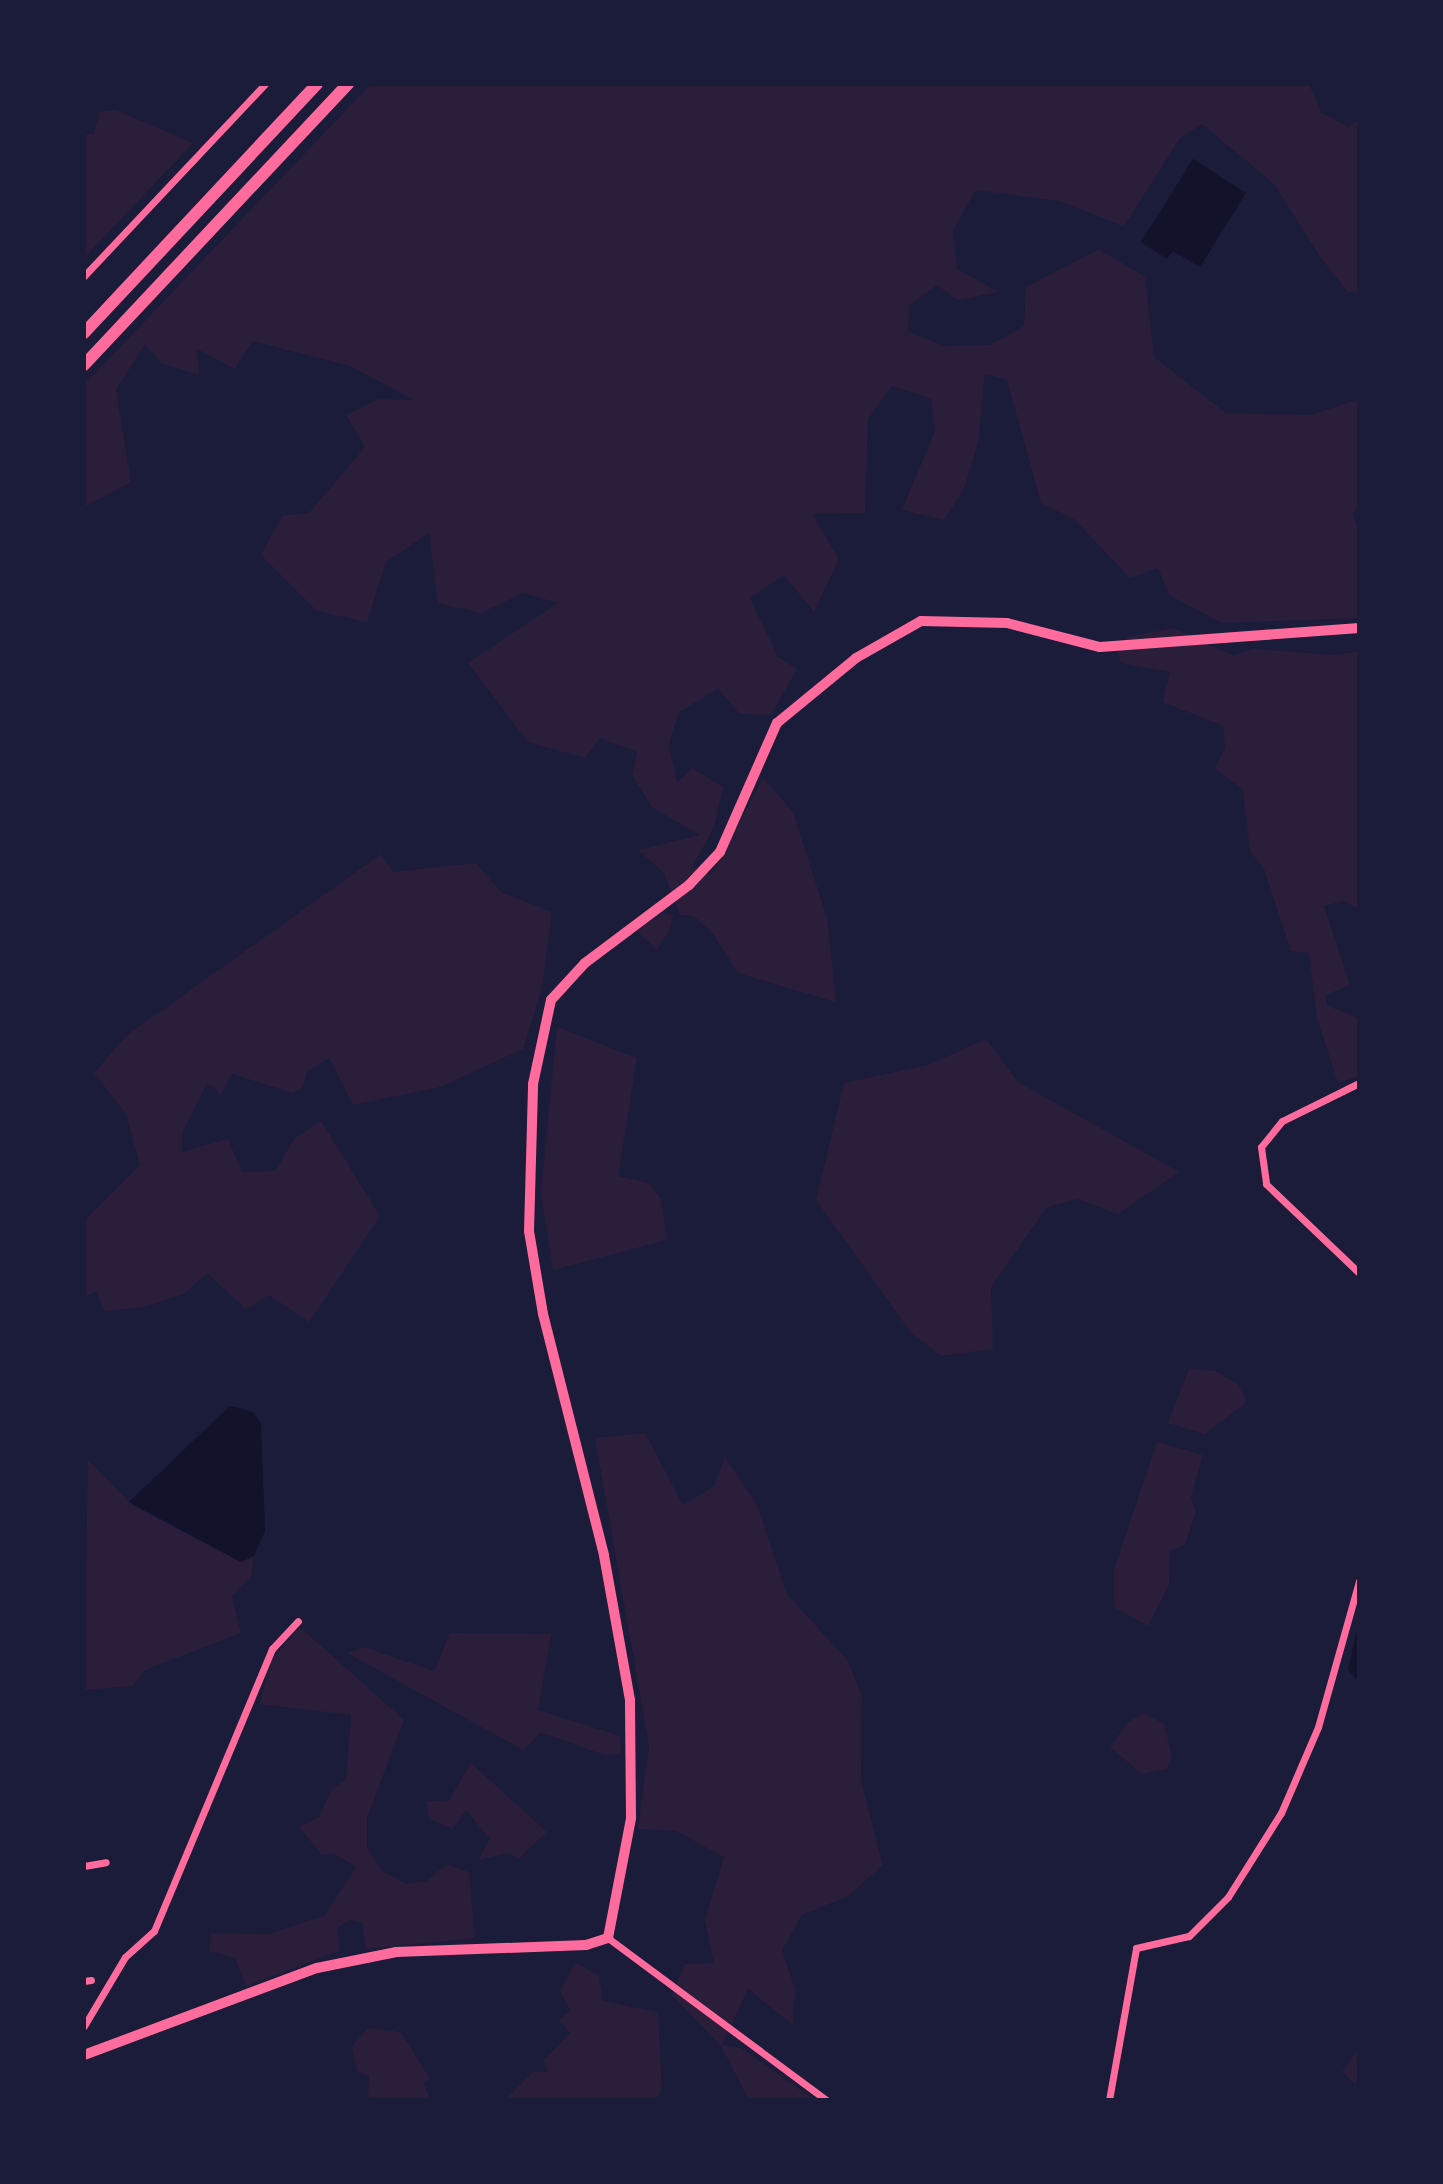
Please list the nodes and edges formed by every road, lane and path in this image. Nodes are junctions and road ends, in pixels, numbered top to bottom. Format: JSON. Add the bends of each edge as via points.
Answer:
{"nodes":[{"id":1,"x":265,"y":84,"type":"edge"},
{"id":2,"x":317,"y":84,"type":"edge"},
{"id":3,"x":348,"y":84,"type":"edge"},
{"id":4,"x":84,"y":276,"type":"edge"},
{"id":5,"x":84,"y":333,"type":"edge"},
{"id":6,"x":84,"y":365,"type":"edge"},
{"id":7,"x":1359,"y":628,"type":"edge"},
{"id":8,"x":1359,"y":1083,"type":"edge"},
{"id":9,"x":1359,"y":1273,"type":"edge"},
{"id":10,"x":1359,"y":1581,"type":"edge"},
{"id":11,"x":298,"y":1621,"type":"dead end"},
{"id":12,"x":106,"y":1862,"type":"dead end"},
{"id":13,"x":84,"y":1866,"type":"edge"},
{"id":14,"x":608,"y":1938,"type":"junction"},
{"id":15,"x":84,"y":2026,"type":"edge"},
{"id":16,"x":84,"y":2055,"type":"edge"},
{"id":17,"x":826,"y":2100,"type":"edge"},
{"id":18,"x":1109,"y":2100,"type":"edge"}],
"edges":[{"from":1,"to":4,"type":"street"},
{"from":2,"to":5,"type":"highway"},
{"from":3,"to":6,"type":"highway"},
{"from":7,"to":14,"type":"street","via":[[1100,647],[1007,623],[921,621],[856,658],[777,723],[720,852],[689,885],[585,963],[551,1000],[533,1084],[529,1231],[543,1314],[604,1555],[630,1700],[631,1818]]},
{"from":8,"to":9,"type":"street","via":[[1282,1121],[1261,1147],[1266,1184]]},
{"from":10,"to":18,"type":"street","via":[[1318,1727],[1281,1813],[1228,1897],[1189,1936],[1136,1948]]},
{"from":11,"to":15,"type":"street","via":[[272,1649],[154,1931],[125,1957]]},
{"from":12,"to":13,"type":"street"},
{"from":14,"to":16,"type":"street","via":[[586,1945],[396,1952],[317,1968]]},
{"from":14,"to":17,"type":"street"}]}
